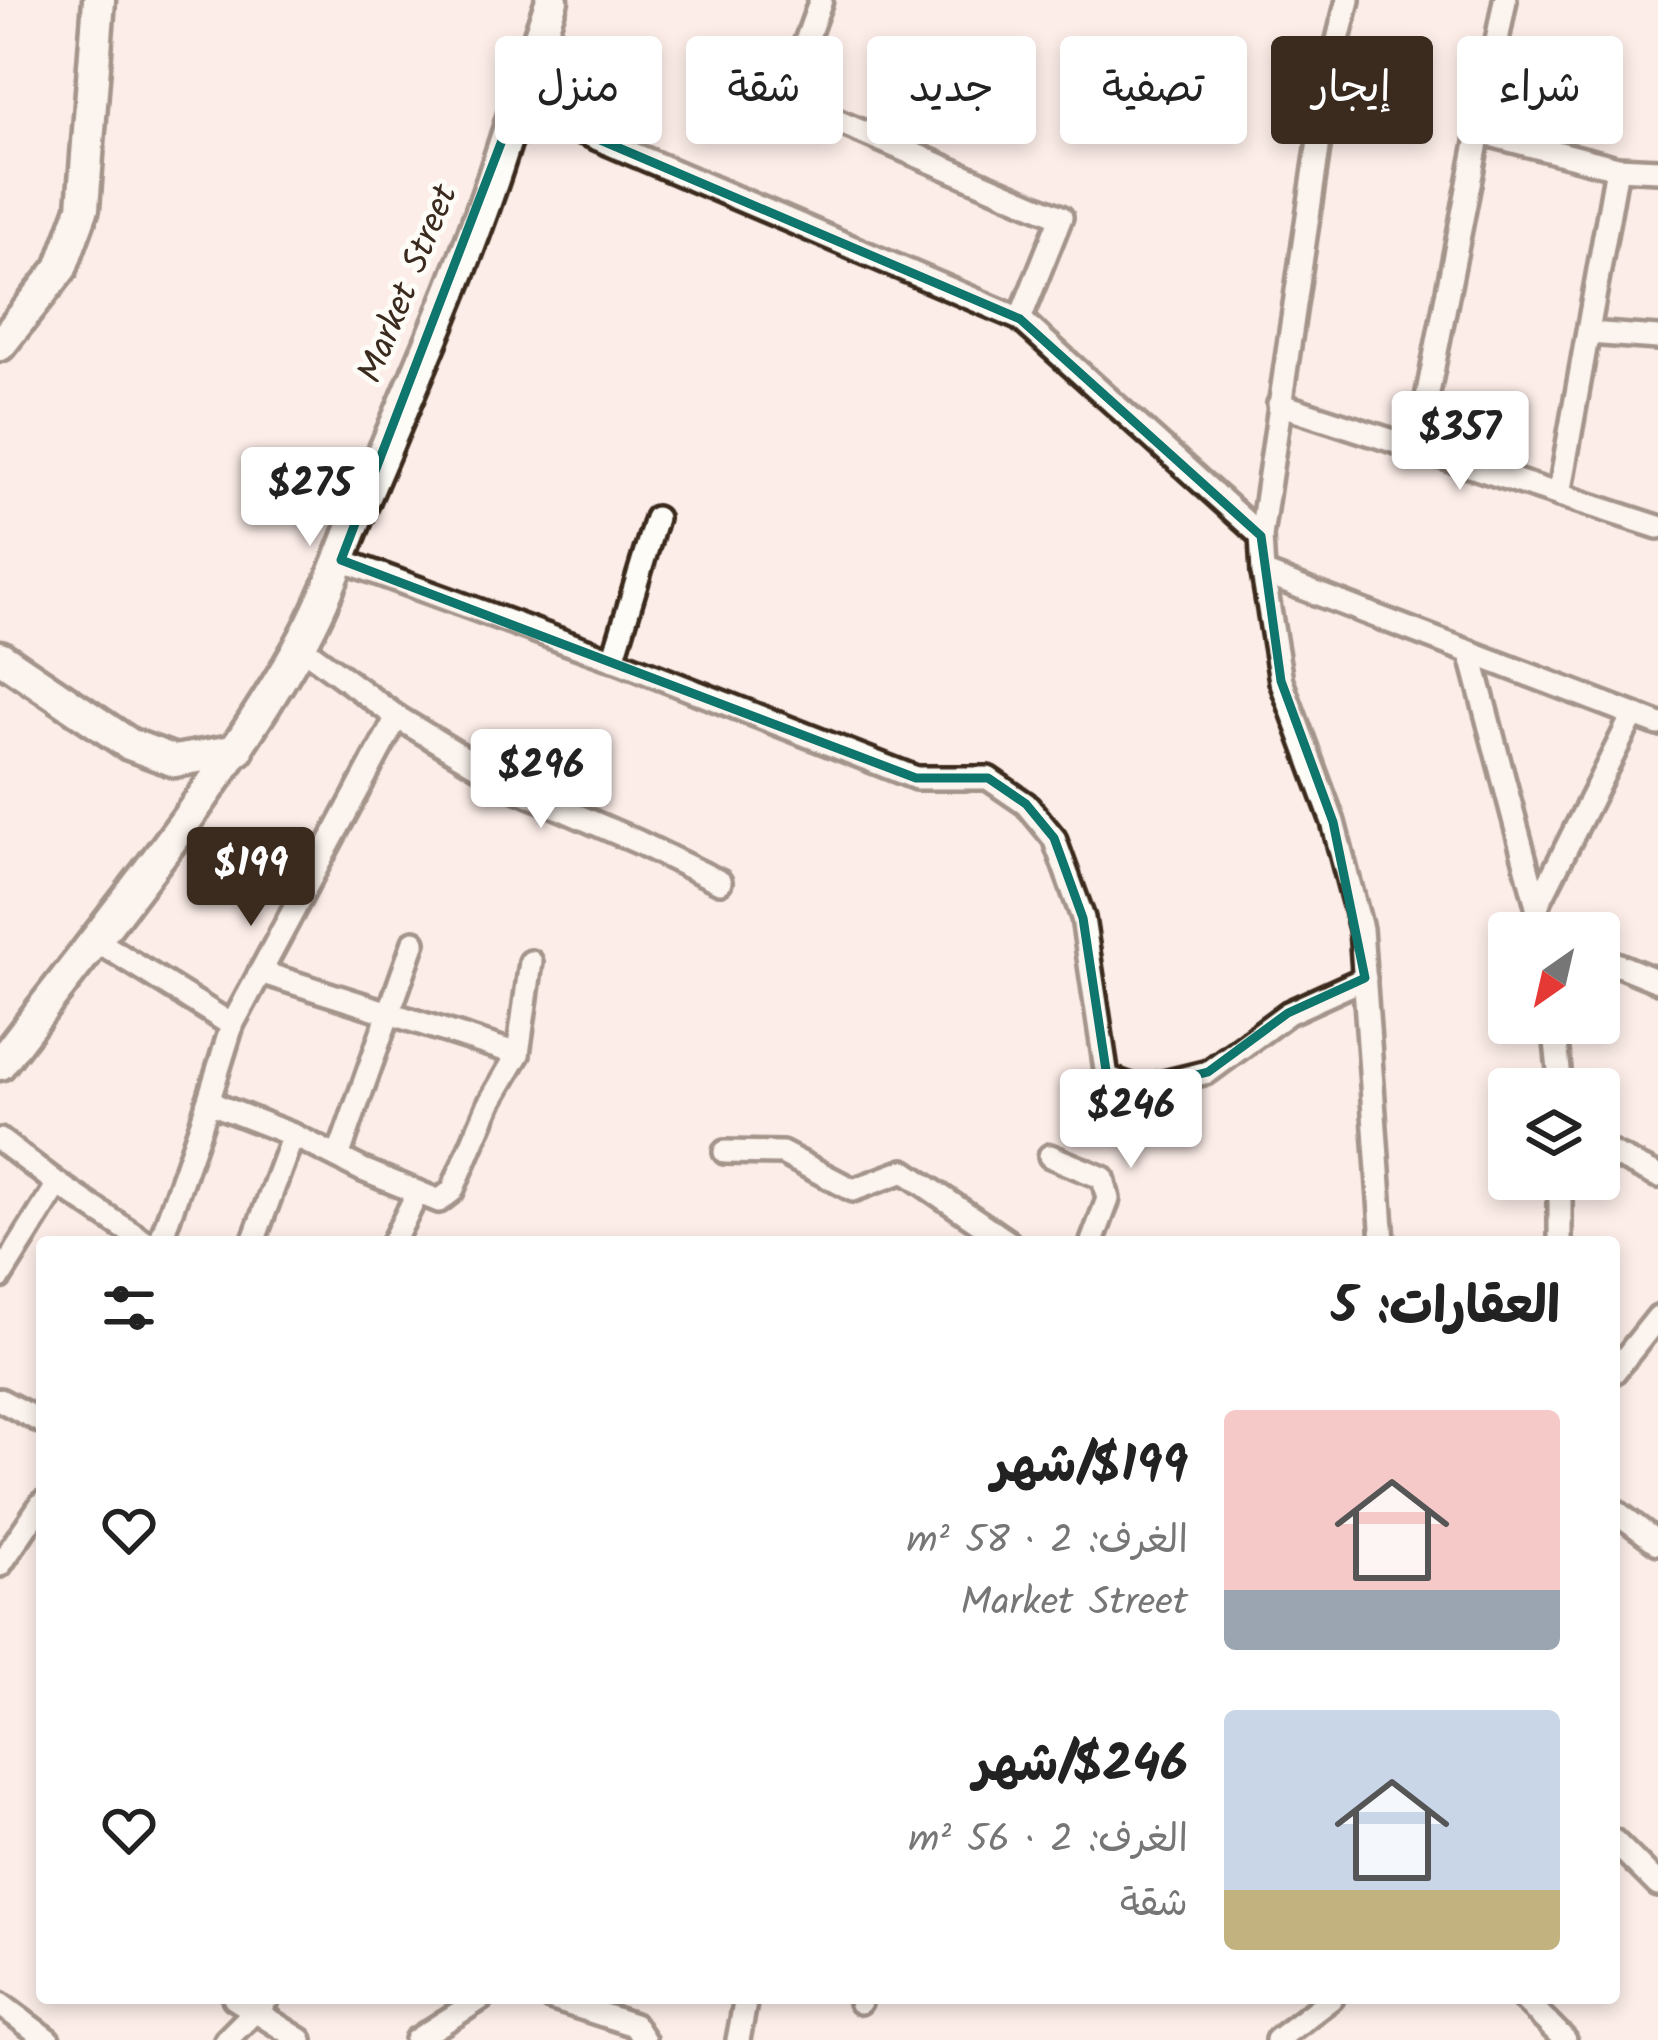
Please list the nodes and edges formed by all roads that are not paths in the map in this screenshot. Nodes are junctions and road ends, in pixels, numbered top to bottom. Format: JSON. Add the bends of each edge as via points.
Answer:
{"nodes":[{"id":1,"x":99,"y":0,"type":"edge"},
{"id":2,"x":552,"y":0,"type":"edge"},
{"id":3,"x":821,"y":0,"type":"edge"},
{"id":4,"x":1348,"y":0,"type":"edge"},
{"id":5,"x":1504,"y":0,"type":"edge"},
{"id":6,"x":540,"y":36,"type":"edge"},
{"id":7,"x":1497,"y":36,"type":"edge"},
{"id":8,"x":504,"y":144,"type":"edge"},
{"id":9,"x":610,"y":144,"type":"edge"},
{"id":10,"x":1477,"y":144,"type":"edge"},
{"id":11,"x":1526,"y":144,"type":"edge"},
{"id":12,"x":1617,"y":167,"type":"junction"},
{"id":13,"x":1658,"y":170,"type":"edge"},
{"id":14,"x":1020,"y":319,"type":"junction"},
{"id":15,"x":1588,"y":333,"type":"junction"},
{"id":16,"x":1658,"y":338,"type":"edge"},
{"id":17,"x":0,"y":345,"type":"edge"},
{"id":18,"x":1279,"y":404,"type":"junction"},
{"id":19,"x":1417,"y":449,"type":"junction"},
{"id":20,"x":1559,"y":495,"type":"junction"},
{"id":21,"x":656,"y":518,"type":"dead end"},
{"id":22,"x":1658,"y":527,"type":"edge"},
{"id":23,"x":1261,"y":536,"type":"junction"},
{"id":24,"x":341,"y":560,"type":"junction"},
{"id":25,"x":1263,"y":574,"type":"junction"},
{"id":26,"x":300,"y":646,"type":"junction"},
{"id":27,"x":1470,"y":652,"type":"junction"},
{"id":28,"x":0,"y":657,"type":"edge"},
{"id":29,"x":614,"y":660,"type":"junction"},
{"id":30,"x":1633,"y":715,"type":"junction"},
{"id":31,"x":397,"y":717,"type":"junction"},
{"id":32,"x":1658,"y":724,"type":"edge"},
{"id":33,"x":238,"y":750,"type":"junction"},
{"id":34,"x":720,"y":882,"type":"dead end"},
{"id":35,"x":1538,"y":906,"type":"junction"},
{"id":36,"x":1539,"y":912,"type":"edge"},
{"id":37,"x":94,"y":939,"type":"junction"},
{"id":38,"x":414,"y":942,"type":"dead end"},
{"id":39,"x":531,"y":962,"type":"dead end"},
{"id":40,"x":1620,"y":966,"type":"edge"},
{"id":41,"x":260,"y":972,"type":"junction"},
{"id":42,"x":1365,"y":978,"type":"junction"},
{"id":43,"x":1658,"y":982,"type":"edge"},
{"id":44,"x":389,"y":1013,"type":"junction"},
{"id":45,"x":232,"y":1025,"type":"junction"},
{"id":46,"x":518,"y":1054,"type":"junction"},
{"id":47,"x":0,"y":1064,"type":"edge"},
{"id":48,"x":208,"y":1102,"type":"junction"},
{"id":49,"x":293,"y":1136,"type":"junction"},
{"id":50,"x":0,"y":1140,"type":"edge"},
{"id":51,"x":725,"y":1152,"type":"dead end"},
{"id":52,"x":1050,"y":1156,"type":"dead end"},
{"id":53,"x":338,"y":1157,"type":"junction"},
{"id":54,"x":1620,"y":1158,"type":"edge"},
{"id":55,"x":1658,"y":1176,"type":"edge"},
{"id":56,"x":58,"y":1184,"type":"junction"},
{"id":57,"x":418,"y":1192,"type":"junction"},
{"id":58,"x":1560,"y":1200,"type":"edge"},
{"id":59,"x":136,"y":1236,"type":"edge"},
{"id":60,"x":162,"y":1236,"type":"edge"},
{"id":61,"x":255,"y":1236,"type":"edge"},
{"id":62,"x":396,"y":1236,"type":"edge"},
{"id":63,"x":999,"y":1236,"type":"edge"},
{"id":64,"x":1094,"y":1236,"type":"edge"},
{"id":65,"x":1383,"y":1236,"type":"edge"},
{"id":66,"x":1560,"y":1236,"type":"edge"},
{"id":67,"x":0,"y":1277,"type":"edge"},
{"id":68,"x":1658,"y":1317,"type":"edge"},
{"id":69,"x":1620,"y":1364,"type":"edge"},
{"id":70,"x":0,"y":1400,"type":"edge"},
{"id":71,"x":36,"y":1419,"type":"edge"},
{"id":72,"x":36,"y":1512,"type":"edge"},
{"id":73,"x":1620,"y":1514,"type":"edge"},
{"id":74,"x":1658,"y":1543,"type":"edge"},
{"id":75,"x":0,"y":1565,"type":"edge"},
{"id":76,"x":1620,"y":1847,"type":"edge"},
{"id":77,"x":1658,"y":1885,"type":"edge"},
{"id":78,"x":0,"y":2004,"type":"edge"},
{"id":79,"x":262,"y":2004,"type":"edge"},
{"id":80,"x":473,"y":2004,"type":"edge"},
{"id":81,"x":569,"y":2004,"type":"edge"},
{"id":82,"x":745,"y":2004,"type":"edge"},
{"id":83,"x":1327,"y":2004,"type":"edge"},
{"id":84,"x":1529,"y":2004,"type":"edge"},
{"id":85,"x":1303,"y":2033,"type":"edge"},
{"id":86,"x":48,"y":2040,"type":"edge"},
{"id":87,"x":226,"y":2040,"type":"edge"},
{"id":88,"x":301,"y":2040,"type":"edge"},
{"id":89,"x":416,"y":2040,"type":"edge"},
{"id":90,"x":644,"y":2040,"type":"edge"},
{"id":91,"x":738,"y":2040,"type":"edge"},
{"id":92,"x":1277,"y":2040,"type":"edge"},
{"id":93,"x":1565,"y":2040,"type":"edge"}],
"edges":[{"from":1,"to":17,"type":"street","via":[[83,208],[61,268]]},
{"from":2,"to":6,"type":"street","name":"Market Street"},
{"from":3,"to":14,"type":"street","via":[[785,99],[1061,218]]},
{"from":4,"to":18,"type":"street","via":[[1328,80]]},
{"from":5,"to":7,"type":"street"},
{"from":8,"to":24,"type":"street","name":"Market Street"},
{"from":9,"to":14,"type":"street"},
{"from":10,"to":19,"type":"street"},
{"from":11,"to":12,"type":"street"},
{"from":12,"to":13,"type":"street"},
{"from":12,"to":15,"type":"street"},
{"from":14,"to":23,"type":"street"},
{"from":15,"to":16,"type":"street"},
{"from":15,"to":20,"type":"street"},
{"from":18,"to":19,"type":"street"},
{"from":18,"to":23,"type":"street"},
{"from":19,"to":20,"type":"street"},
{"from":20,"to":22,"type":"street"},
{"from":21,"to":29,"type":"street"},
{"from":23,"to":25,"type":"street"},
{"from":24,"to":26,"type":"street","name":"Market Street"},
{"from":24,"to":29,"type":"street"},
{"from":25,"to":27,"type":"street"},
{"from":25,"to":42,"type":"street","via":[[1280,681],[1333,822]]},
{"from":26,"to":31,"type":"street"},
{"from":26,"to":33,"type":"street","name":"Market Street"},
{"from":27,"to":30,"type":"street"},
{"from":27,"to":35,"type":"street"},
{"from":28,"to":33,"type":"street","via":[[129,744],[175,761]]},
{"from":29,"to":42,"type":"street","via":[[916,778],[988,778],[1026,804],[1054,838],[1083,918],[1107,1077],[1139,1089],[1208,1072],[1288,1013]]},
{"from":30,"to":32,"type":"street"},
{"from":30,"to":35,"type":"street"},
{"from":31,"to":34,"type":"street","via":[[516,789]]},
{"from":31,"to":41,"type":"street"},
{"from":33,"to":37,"type":"street","name":"Market Street"},
{"from":35,"to":36,"type":"street"},
{"from":37,"to":45,"type":"street"},
{"from":37,"to":47,"type":"street","name":"Market Street"},
{"from":38,"to":44,"type":"street"},
{"from":39,"to":46,"type":"street"},
{"from":40,"to":43,"type":"street"},
{"from":41,"to":44,"type":"street"},
{"from":41,"to":45,"type":"street"},
{"from":42,"to":65,"type":"street"},
{"from":44,"to":46,"type":"street"},
{"from":44,"to":53,"type":"street"},
{"from":45,"to":48,"type":"street"},
{"from":46,"to":57,"type":"street","via":[[452,1191],[439,1201]]},
{"from":48,"to":49,"type":"street"},
{"from":48,"to":60,"type":"street"},
{"from":49,"to":53,"type":"street"},
{"from":49,"to":61,"type":"street"},
{"from":50,"to":56,"type":"street"},
{"from":51,"to":63,"type":"street","via":[[782,1154],[854,1190],[904,1171]]},
{"from":52,"to":64,"type":"street","via":[[1103,1178],[1108,1199]]},
{"from":53,"to":57,"type":"street"},
{"from":54,"to":55,"type":"street"},
{"from":56,"to":59,"type":"street"},
{"from":56,"to":67,"type":"street"},
{"from":57,"to":62,"type":"street"},
{"from":58,"to":66,"type":"street"},
{"from":68,"to":69,"type":"street"},
{"from":70,"to":71,"type":"street"},
{"from":72,"to":75,"type":"street"},
{"from":73,"to":74,"type":"street"},
{"from":76,"to":77,"type":"street"},
{"from":78,"to":86,"type":"street"},
{"from":79,"to":87,"type":"street"},
{"from":79,"to":88,"type":"street"},
{"from":80,"to":89,"type":"street"},
{"from":81,"to":90,"type":"street","via":[[634,2025]]},
{"from":82,"to":91,"type":"street"},
{"from":83,"to":85,"type":"street"},
{"from":84,"to":93,"type":"street"},
{"from":85,"to":92,"type":"street"}]}
